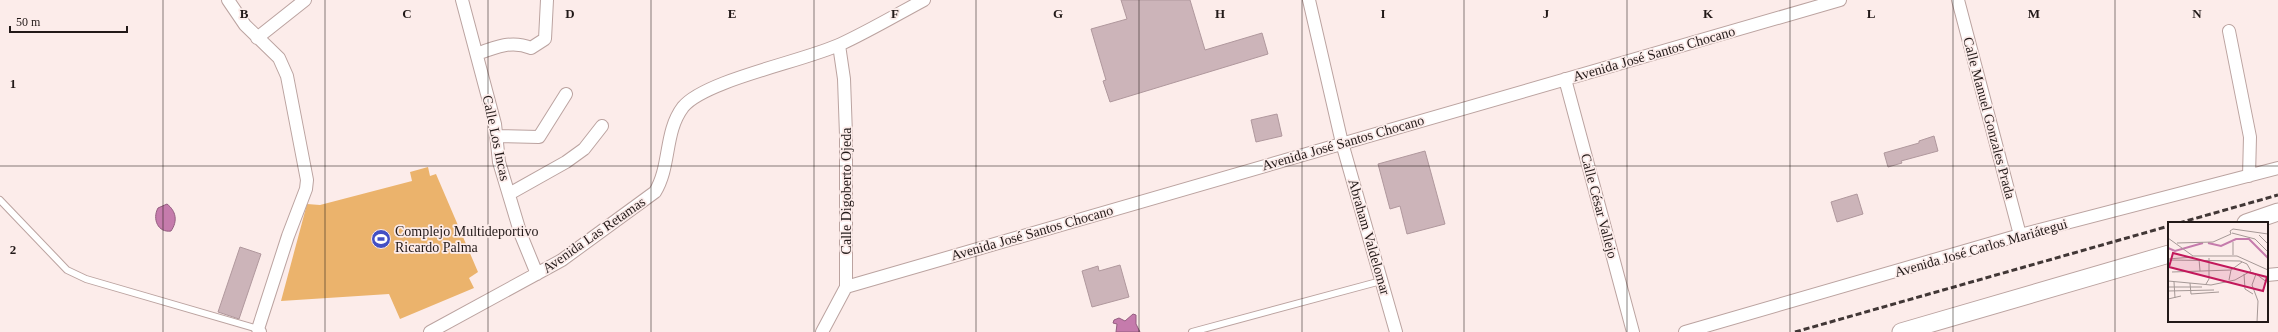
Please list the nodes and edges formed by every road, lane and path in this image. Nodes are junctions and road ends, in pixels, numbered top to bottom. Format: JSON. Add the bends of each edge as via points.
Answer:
{"nodes":[{"id":1,"x":228,"y":0,"type":"edge"},
{"id":2,"x":305,"y":0,"type":"edge"},
{"id":3,"x":462,"y":0,"type":"edge"},
{"id":4,"x":547,"y":0,"type":"edge"},
{"id":5,"x":924,"y":0,"type":"edge"},
{"id":6,"x":1309,"y":0,"type":"edge"},
{"id":7,"x":1840,"y":0,"type":"edge"},
{"id":8,"x":1958,"y":0,"type":"edge"},
{"id":9,"x":2229,"y":31,"type":"dead end"},
{"id":10,"x":257,"y":38,"type":"junction"},
{"id":11,"x":839,"y":45,"type":"junction"},
{"id":12,"x":477,"y":54,"type":"junction"},
{"id":13,"x":1564,"y":79,"type":"junction"},
{"id":14,"x":566,"y":94,"type":"dead end"},
{"id":15,"x":602,"y":126,"type":"dead end"},
{"id":16,"x":496,"y":136,"type":"junction"},
{"id":17,"x":1342,"y":143,"type":"junction"},
{"id":18,"x":2278,"y":168,"type":"edge"},
{"id":19,"x":2249,"y":176,"type":"junction"},
{"id":20,"x":509,"y":194,"type":"junction"},
{"id":21,"x":0,"y":200,"type":"edge"},
{"id":22,"x":2278,"y":212,"type":"edge"},
{"id":23,"x":2249,"y":222,"type":"edge"},
{"id":24,"x":2020,"y":235,"type":"junction"},
{"id":25,"x":2168,"y":254,"type":"edge"},
{"id":26,"x":537,"y":274,"type":"junction"},
{"id":27,"x":1381,"y":281,"type":"junction"},
{"id":28,"x":846,"y":287,"type":"junction"},
{"id":29,"x":259,"y":331,"type":"edge"},
{"id":30,"x":430,"y":332,"type":"edge"},
{"id":31,"x":822,"y":332,"type":"edge"},
{"id":32,"x":1192,"y":332,"type":"edge"},
{"id":33,"x":1396,"y":332,"type":"edge"},
{"id":34,"x":1633,"y":332,"type":"edge"},
{"id":35,"x":1685,"y":332,"type":"edge"},
{"id":36,"x":1901,"y":332,"type":"edge"}],
"edges":[{"from":1,"to":10,"type":"street","via":[[244,25]]},
{"from":2,"to":10,"type":"street"},
{"from":3,"to":12,"type":"street","name":"Calle Los Incas"},
{"from":4,"to":12,"type":"street","via":[[545,39],[542,42],[531,48],[522,44],[498,46]]},
{"from":5,"to":11,"type":"street","name":"Avenida Las Retamas"},
{"from":6,"to":17,"type":"street","name":"Abraham Valdelomar"},
{"from":7,"to":13,"type":"street","name":"Avenida José Santos Chocano"},
{"from":8,"to":24,"type":"street","name":"Calle Manuel Gonzales Prada"},
{"from":9,"to":19,"type":"street","via":[[2250,137]]},
{"from":10,"to":29,"type":"street","via":[[279,58],[288,76],[307,180]]},
{"from":11,"to":26,"type":"street","name":"Avenida Las Retamas","via":[[742,77],[702,93],[684,106],[675,120],[662,180],[655,192],[562,260]]},
{"from":11,"to":28,"type":"street","name":"Calle Digoberto Ojeda","via":[[844,79],[846,135]]},
{"from":12,"to":16,"type":"street","name":"Calle Los Incas"},
{"from":13,"to":17,"type":"street","name":"Avenida José Santos Chocano"},
{"from":13,"to":34,"type":"street","name":"Calle César Vallejo"},
{"from":14,"to":16,"type":"street","via":[[539,138]]},
{"from":15,"to":20,"type":"street","via":[[584,149]]},
{"from":16,"to":20,"type":"street","name":"Calle Los Incas","via":[[499,162]]},
{"from":17,"to":27,"type":"street","name":"Abraham Valdelomar"},
{"from":17,"to":28,"type":"street","name":"Avenida José Santos Chocano"},
{"from":18,"to":19,"type":"street","name":"Avenida José Carlos Mariátegui"},
{"from":19,"to":24,"type":"street","name":"Avenida José Carlos Mariátegui"},
{"from":20,"to":26,"type":"street","name":"Calle Los Incas","via":[[521,235]]},
{"from":21,"to":29,"type":"lane","via":[[67,270],[86,279]]},
{"from":22,"to":23,"type":"street"},
{"from":24,"to":35,"type":"street","name":"Avenida José Carlos Mariátegui"},
{"from":25,"to":36,"type":"street"},
{"from":26,"to":30,"type":"street","name":"Avenida Las Retamas"},
{"from":27,"to":32,"type":"lane"},
{"from":27,"to":33,"type":"street","name":"Abraham Valdelomar"},
{"from":28,"to":31,"type":"street","name":"Calle Digoberto Ojeda"}]}
